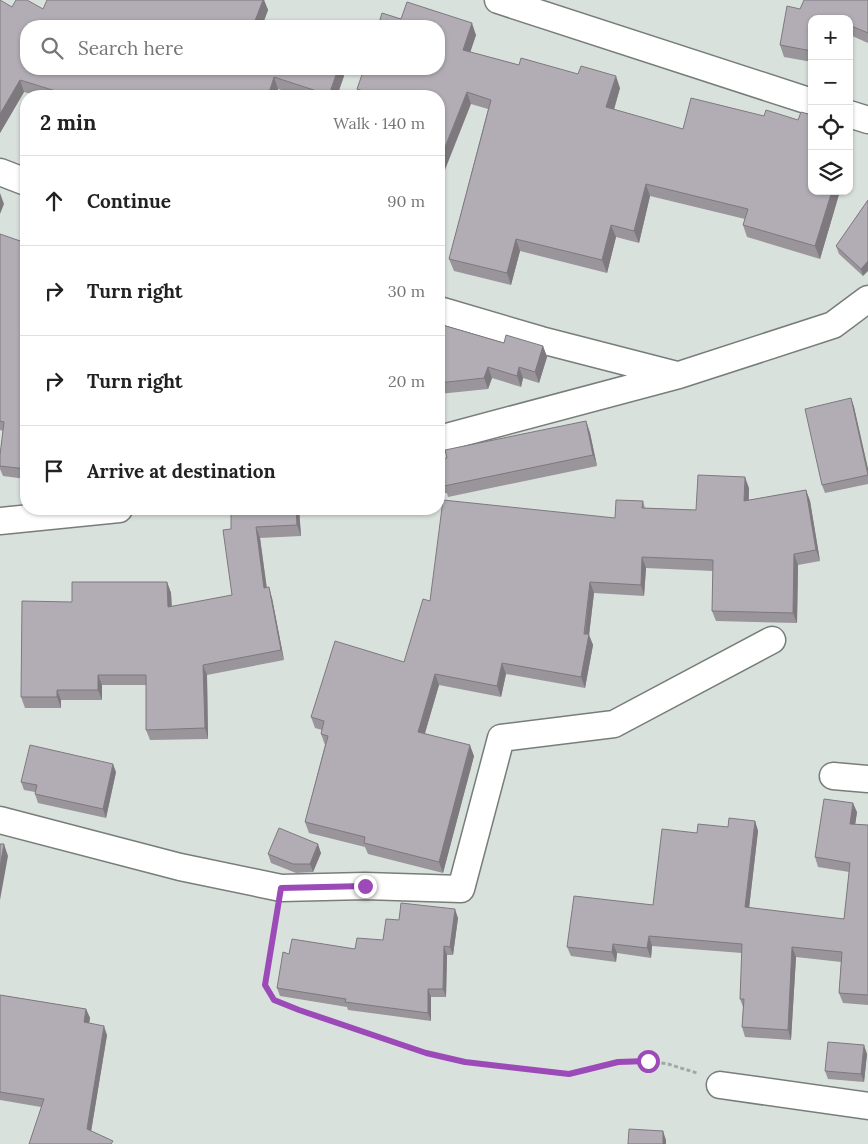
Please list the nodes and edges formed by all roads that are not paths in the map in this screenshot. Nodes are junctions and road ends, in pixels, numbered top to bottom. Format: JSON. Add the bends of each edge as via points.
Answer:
{"nodes":[{"id":1,"x":498,"y":0,"type":"edge"},
{"id":2,"x":808,"y":101,"type":"edge"},
{"id":3,"x":853,"y":115,"type":"edge"},
{"id":4,"x":868,"y":120,"type":"edge"},
{"id":5,"x":0,"y":172,"type":"edge"},
{"id":6,"x":20,"y":180,"type":"edge"},
{"id":7,"x":868,"y":299,"type":"edge"},
{"id":8,"x":445,"y":312,"type":"edge"},
{"id":9,"x":680,"y":375,"type":"junction"},
{"id":10,"x":445,"y":437,"type":"edge"},
{"id":11,"x":60,"y":515,"type":"edge"},
{"id":12,"x":0,"y":521,"type":"edge"},
{"id":13,"x":772,"y":640,"type":"dead end"},
{"id":14,"x":833,"y":776,"type":"dead end"},
{"id":15,"x":868,"y":780,"type":"edge"},
{"id":16,"x":0,"y":820,"type":"edge"},
{"id":17,"x":720,"y":1085,"type":"road end"},
{"id":18,"x":868,"y":1106,"type":"edge"}],
"edges":[{"from":1,"to":2,"type":"street"},
{"from":3,"to":4,"type":"street"},
{"from":5,"to":6,"type":"street"},
{"from":7,"to":9,"type":"street","via":[[833,325]]},
{"from":8,"to":9,"type":"street"},
{"from":9,"to":10,"type":"street"},
{"from":11,"to":12,"type":"street"},
{"from":13,"to":16,"type":"street","via":[[614,724],[501,738],[461,889],[281,888],[180,867]]},
{"from":14,"to":15,"type":"street"},
{"from":17,"to":18,"type":"street"}]}
